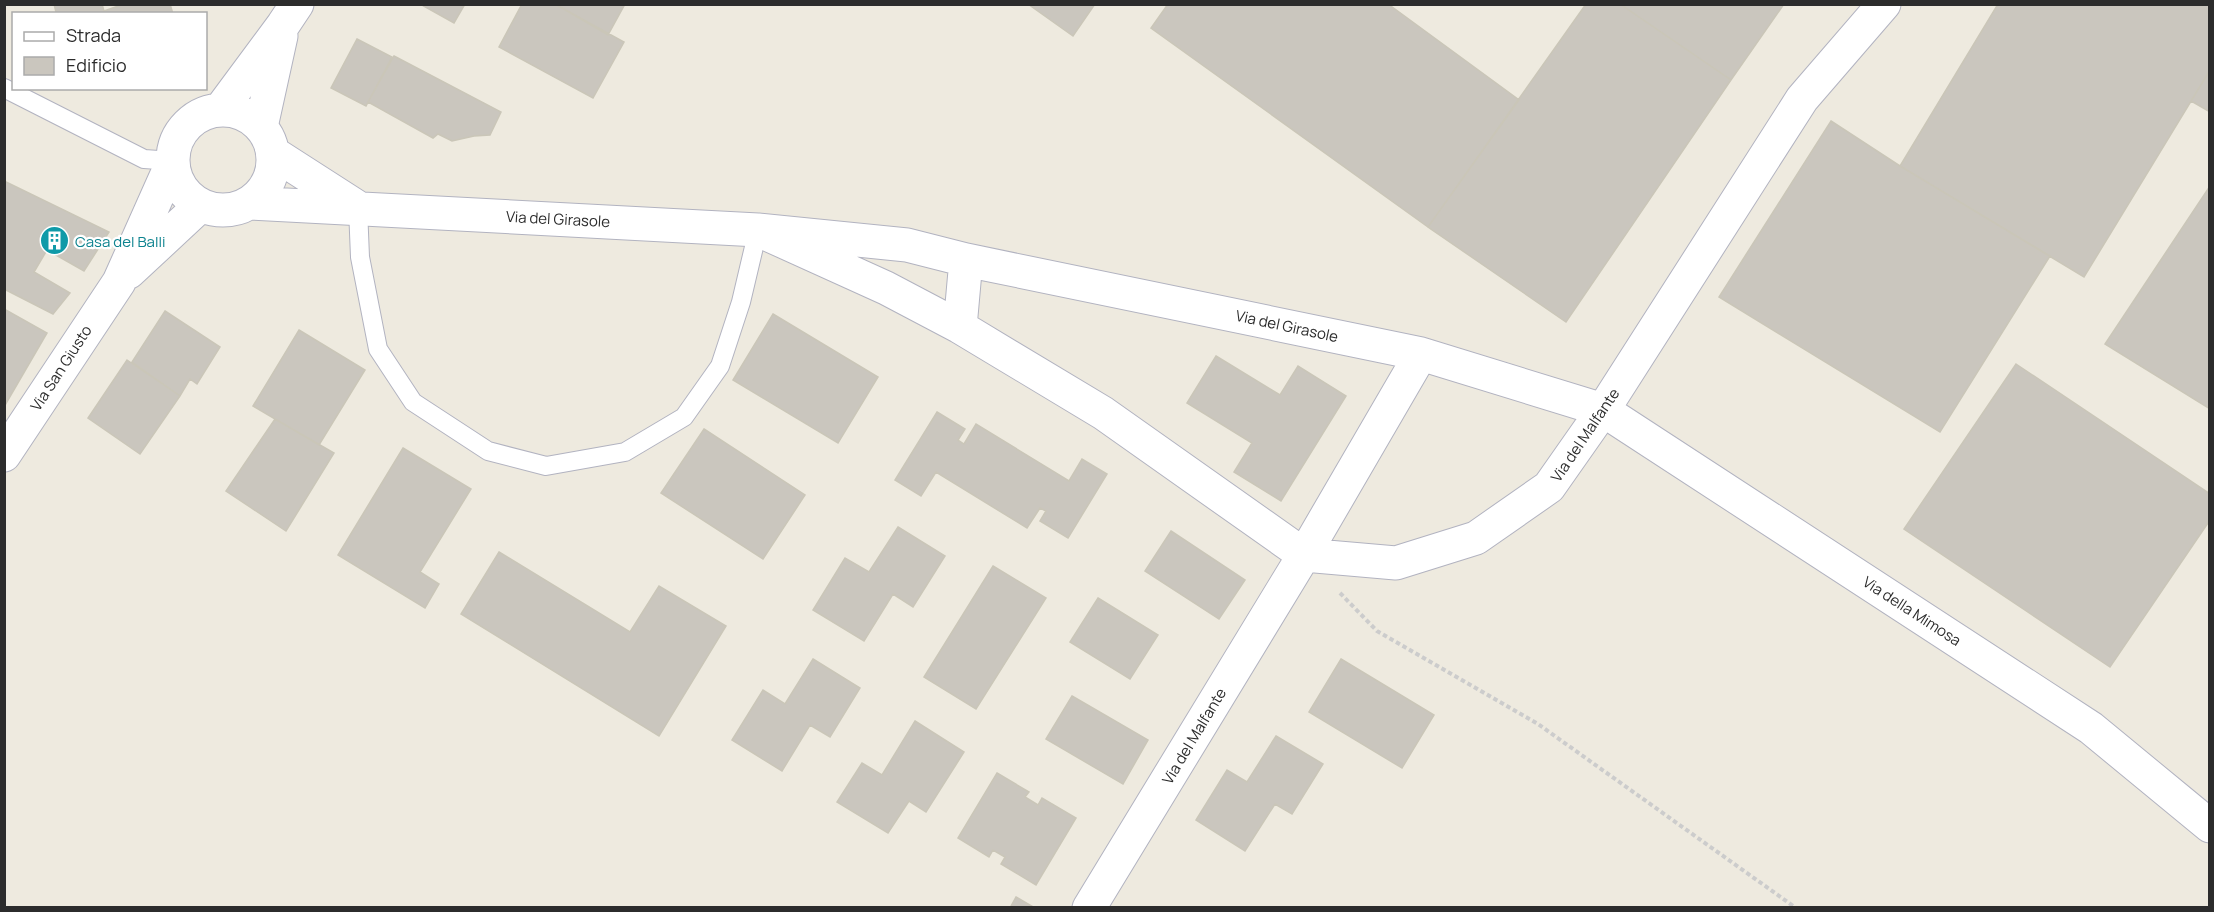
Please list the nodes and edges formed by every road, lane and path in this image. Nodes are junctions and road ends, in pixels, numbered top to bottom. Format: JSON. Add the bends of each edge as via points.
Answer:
{"nodes":[{"id":1,"x":1884,"y":4,"type":"edge"},
{"id":2,"x":290,"y":15,"type":"edge"},
{"id":3,"x":4,"y":88,"type":"edge"},
{"id":4,"x":220,"y":111,"type":"junction"},
{"id":5,"x":267,"y":140,"type":"junction"},
{"id":6,"x":173,"y":161,"type":"junction"},
{"id":7,"x":250,"y":203,"type":"junction"},
{"id":8,"x":201,"y":205,"type":"junction"},
{"id":9,"x":358,"y":208,"type":"junction"},
{"id":10,"x":758,"y":230,"type":"junction"},
{"id":11,"x":966,"y":260,"type":"junction"},
{"id":12,"x":119,"y":282,"type":"junction"},
{"id":13,"x":960,"y":327,"type":"junction"},
{"id":14,"x":1421,"y":354,"type":"junction"},
{"id":15,"x":1603,"y":410,"type":"junction"},
{"id":16,"x":4,"y":455,"type":"edge"},
{"id":17,"x":1304,"y":555,"type":"junction"},
{"id":18,"x":2210,"y":826,"type":"edge"},
{"id":19,"x":1089,"y":908,"type":"edge"},
{"id":20,"x":1796,"y":908,"type":"edge"}],
"edges":[{"from":1,"to":15,"type":"street","name":"Via del Malfante","via":[[1802,99]]},
{"from":2,"to":4,"type":"street"},
{"from":2,"to":5,"type":"street"},
{"from":3,"to":6,"type":"lane","via":[[144,159]]},
{"from":4,"to":5,"type":"street","via":[[240,113]]},
{"from":4,"to":6,"type":"street","via":[[203,115],[186,127],[177,141]]},
{"from":5,"to":7,"type":"street","via":[[273,162],[270,179]]},
{"from":5,"to":9,"type":"street","name":"Via del Girasole"},
{"from":6,"to":8,"type":"street","via":[[180,186]]},
{"from":6,"to":12,"type":"street","name":"Via San Giusto"},
{"from":7,"to":8,"type":"street","via":[[225,210]]},
{"from":7,"to":9,"type":"street","name":"Via del Girasole"},
{"from":8,"to":12,"type":"street","name":"Via San Giusto"},
{"from":9,"to":10,"type":"street","name":"Via del Girasole"},
{"from":9,"to":10,"type":"lane","via":[[360,256],[378,350],[413,402],[488,451],[546,466],[625,452],[684,417],[720,366],[741,302]]},
{"from":10,"to":11,"type":"street","name":"Via del Girasole","via":[[907,245]]},
{"from":10,"to":13,"type":"street","name":"Via del Girasole","via":[[886,288]]},
{"from":11,"to":13,"type":"street"},
{"from":11,"to":14,"type":"street","name":"Via del Girasole"},
{"from":12,"to":16,"type":"street","name":"Via San Giusto"},
{"from":13,"to":17,"type":"street","name":"Via del Girasole","via":[[1103,413]]},
{"from":14,"to":15,"type":"street","name":"Via del Girasole"},
{"from":14,"to":17,"type":"street"},
{"from":15,"to":17,"type":"street","name":"Via del Malfante","via":[[1549,487],[1476,538],[1396,563]]},
{"from":15,"to":18,"type":"street","name":"Via della Mimosa","via":[[2091,728]]},
{"from":17,"to":19,"type":"street","name":"Via del Malfante"},
{"from":17,"to":20,"type":"path","via":[[1377,631],[1538,724]]}]}
